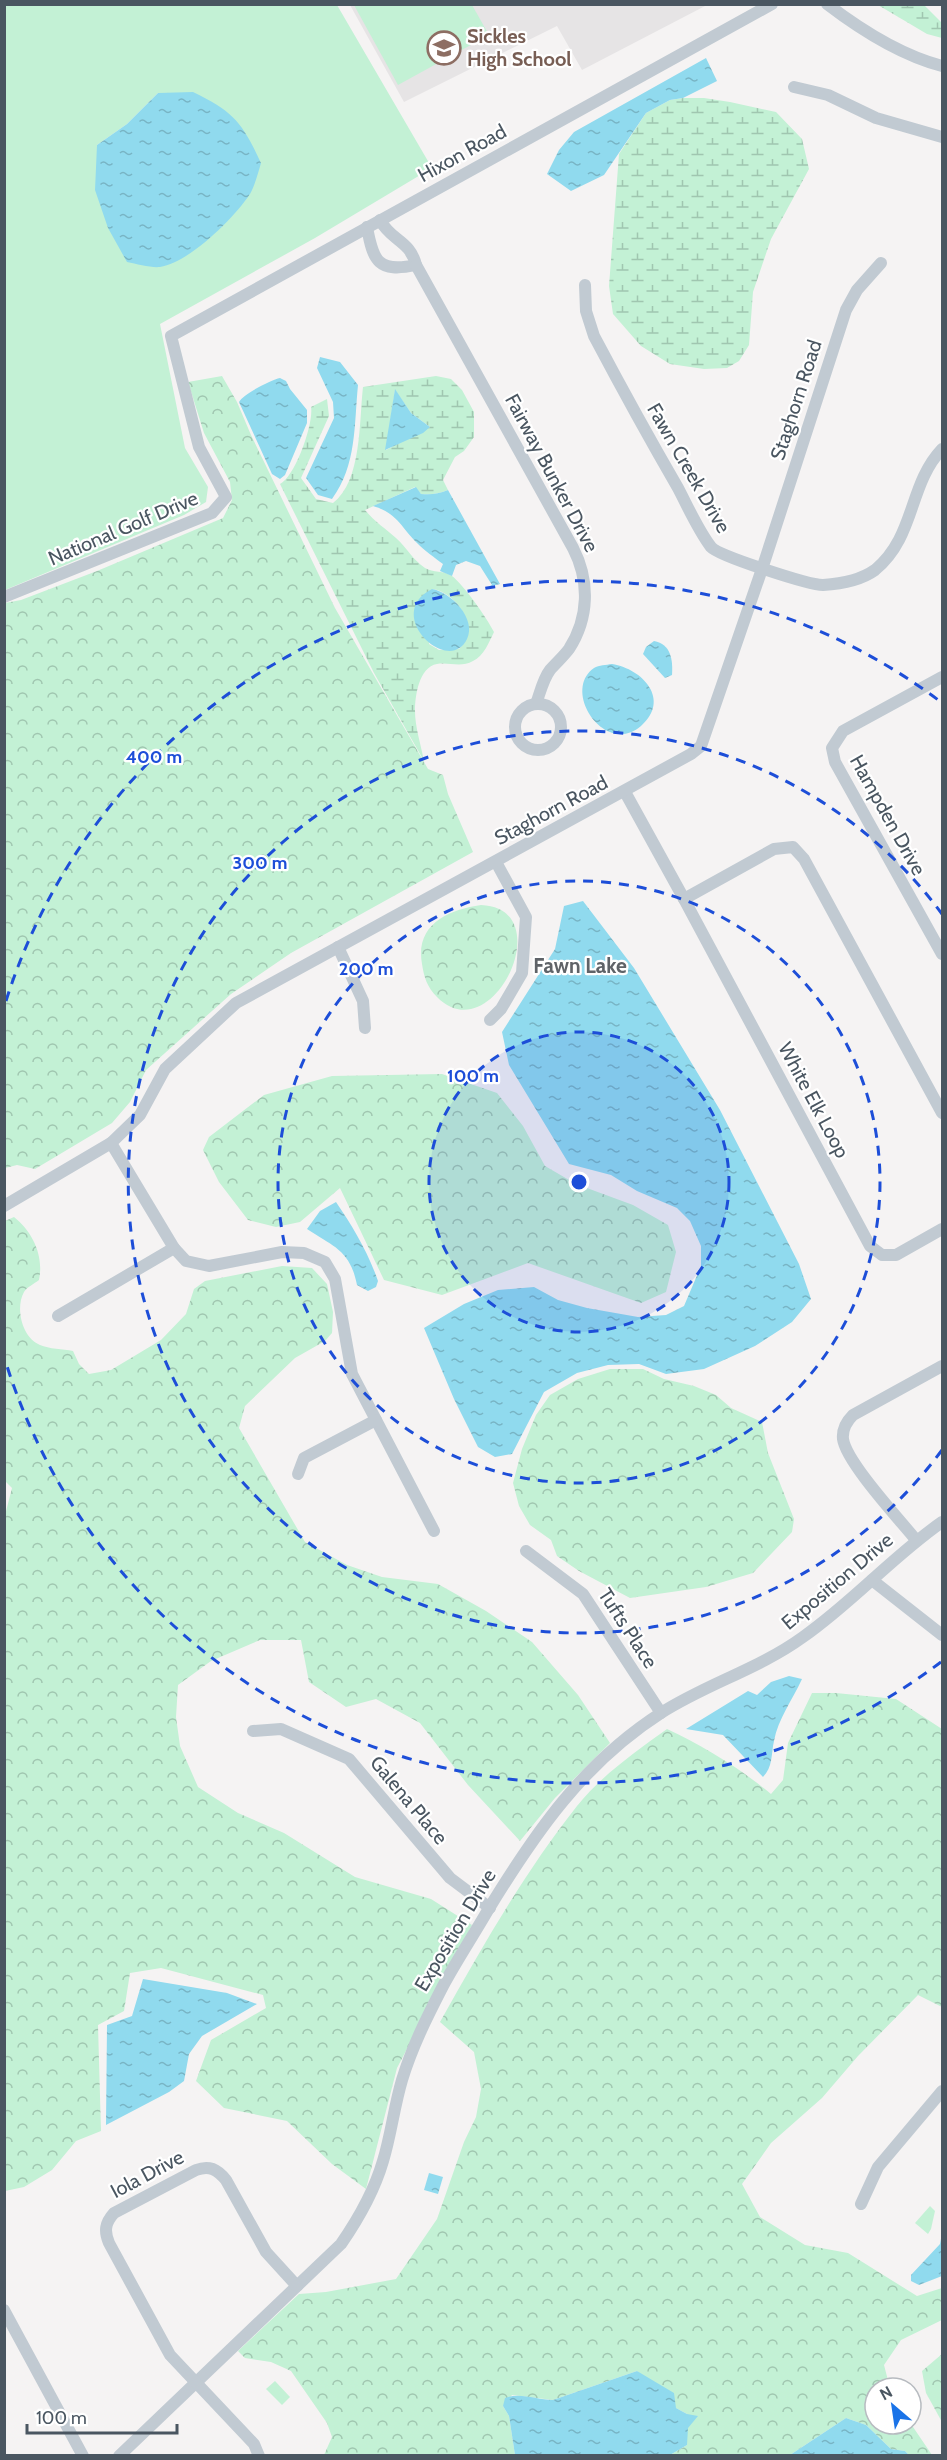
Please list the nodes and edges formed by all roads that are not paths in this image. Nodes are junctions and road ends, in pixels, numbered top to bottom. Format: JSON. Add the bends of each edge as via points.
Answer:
{"nodes":[{"id":1,"x":772,"y":4,"type":"edge"},
{"id":2,"x":827,"y":4,"type":"edge"},
{"id":3,"x":942,"y":66,"type":"edge"},
{"id":4,"x":794,"y":87,"type":"dead end"},
{"id":5,"x":942,"y":137,"type":"edge"},
{"id":6,"x":380,"y":220,"type":"junction"},
{"id":7,"x":368,"y":227,"type":"junction"},
{"id":8,"x":881,"y":263,"type":"dead end"},
{"id":9,"x":416,"y":265,"type":"junction"},
{"id":10,"x":585,"y":285,"type":"dead end"},
{"id":11,"x":171,"y":336,"type":"joint"},
{"id":12,"x":942,"y":449,"type":"edge"},
{"id":13,"x":762,"y":569,"type":"junction"},
{"id":14,"x":4,"y":597,"type":"edge"},
{"id":15,"x":942,"y":676,"type":"edge"},
{"id":16,"x":536,"y":704,"type":"dead end"},
{"id":17,"x":625,"y":792,"type":"junction"},
{"id":18,"x":496,"y":862,"type":"junction"},
{"id":19,"x":684,"y":899,"type":"junction"},
{"id":20,"x":338,"y":947,"type":"junction"},
{"id":21,"x":942,"y":954,"type":"edge"},
{"id":22,"x":490,"y":1020,"type":"dead end"},
{"id":23,"x":365,"y":1028,"type":"dead end"},
{"id":24,"x":942,"y":1113,"type":"edge"},
{"id":25,"x":111,"y":1143,"type":"junction"},
{"id":26,"x":4,"y":1206,"type":"edge"},
{"id":27,"x":942,"y":1229,"type":"edge"},
{"id":28,"x":174,"y":1248,"type":"junction"},
{"id":29,"x":58,"y":1316,"type":"dead end"},
{"id":30,"x":942,"y":1366,"type":"edge"},
{"id":31,"x":376,"y":1420,"type":"junction"},
{"id":32,"x":298,"y":1474,"type":"dead end"},
{"id":33,"x":942,"y":1522,"type":"edge"},
{"id":34,"x":434,"y":1531,"type":"dead end"},
{"id":35,"x":916,"y":1540,"type":"junction"},
{"id":36,"x":526,"y":1551,"type":"dead end"},
{"id":37,"x":872,"y":1580,"type":"junction"},
{"id":38,"x":942,"y":1635,"type":"edge"},
{"id":39,"x":661,"y":1713,"type":"junction"},
{"id":40,"x":253,"y":1731,"type":"dead end"},
{"id":41,"x":490,"y":1908,"type":"junction"},
{"id":42,"x":942,"y":2091,"type":"edge"},
{"id":43,"x":861,"y":2204,"type":"dead end"},
{"id":44,"x":297,"y":2286,"type":"junction"},
{"id":45,"x":4,"y":2310,"type":"edge"},
{"id":46,"x":196,"y":2383,"type":"junction"},
{"id":47,"x":83,"y":2456,"type":"edge"},
{"id":48,"x":119,"y":2456,"type":"edge"},
{"id":49,"x":259,"y":2456,"type":"edge"}],
"edges":[{"from":1,"to":6,"type":"street","name":"Hixon Road"},
{"from":2,"to":3,"type":"street","via":[[868,33]]},
{"from":4,"to":5,"type":"street","via":[[828,95],[876,118]]},
{"from":6,"to":7,"type":"street","name":"Hixon Road"},
{"from":6,"to":9,"type":"street","name":"Fairway Bunker Drive","via":[[386,232],[408,246]]},
{"from":7,"to":9,"type":"street","via":[[371,250],[380,264],[394,268]]},
{"from":7,"to":11,"type":"street","name":"Hixon Road"},
{"from":8,"to":13,"type":"street","name":"Staghorn Road","via":[[857,290],[846,310]]},
{"from":9,"to":16,"type":"street","name":"Fairway Bunker Drive","via":[[573,548],[583,573],[585,606],[581,623],[568,651],[549,671]]},
{"from":10,"to":13,"type":"street","name":"Fawn Creek Drive","via":[[586,311],[594,336],[713,549]]},
{"from":11,"to":14,"type":"street","name":"National Golf Drive","via":[[199,447],[226,497],[212,513]]},
{"from":12,"to":13,"type":"street","name":"Fawn Creek Drive","via":[[930,461],[902,536],[873,572],[848,582],[820,585]]},
{"from":13,"to":17,"type":"street","name":"Staghorn Road","via":[[701,746]]},
{"from":15,"to":21,"type":"street","name":"Hampden Drive","via":[[843,731],[832,747],[835,762]]},
{"from":17,"to":18,"type":"street","name":"Staghorn Road"},
{"from":17,"to":19,"type":"street","name":"White Elk Loop"},
{"from":18,"to":20,"type":"street","name":"Staghorn Road"},
{"from":18,"to":22,"type":"street","via":[[526,917],[522,973]]},
{"from":19,"to":24,"type":"street","via":[[774,849],[793,847],[804,859]]},
{"from":19,"to":27,"type":"street","name":"White Elk Loop","via":[[870,1246],[882,1255],[896,1256]]},
{"from":20,"to":23,"type":"street","via":[[363,1001]]},
{"from":20,"to":25,"type":"street","name":"Staghorn Road","via":[[236,1003],[165,1069],[140,1115]]},
{"from":25,"to":26,"type":"street","name":"Staghorn Road"},
{"from":25,"to":28,"type":"street"},
{"from":28,"to":29,"type":"street"},
{"from":28,"to":31,"type":"street","via":[[186,1261],[209,1266],[282,1252],[304,1253],[325,1263],[335,1279],[352,1374]]},
{"from":30,"to":35,"type":"street","via":[[853,1415],[845,1424],[843,1441],[855,1464]]},
{"from":31,"to":32,"type":"street","via":[[304,1458]]},
{"from":31,"to":34,"type":"street"},
{"from":33,"to":35,"type":"street","name":"Exposition Drive"},
{"from":35,"to":37,"type":"street","name":"Exposition Drive"},
{"from":36,"to":39,"type":"street","name":"Tufts Place","via":[[583,1594]]},
{"from":37,"to":38,"type":"street"},
{"from":37,"to":39,"type":"street","name":"Exposition Drive","via":[[827,1620],[774,1656]]},
{"from":39,"to":41,"type":"street","name":"Exposition Drive","via":[[613,1750],[566,1797],[526,1848]]},
{"from":40,"to":41,"type":"street","name":"Galena Place","via":[[281,1729],[349,1759],[450,1878]]},
{"from":41,"to":44,"type":"street","name":"Exposition Drive","via":[[447,1979],[415,2044],[370,2197],[341,2244]]},
{"from":42,"to":43,"type":"street","via":[[878,2167]]},
{"from":44,"to":46,"type":"street","name":"Exposition Drive"},
{"from":44,"to":46,"type":"street","name":"Iola Drive","via":[[266,2252],[226,2180],[212,2168],[196,2170],[114,2213],[106,2227],[109,2243],[170,2355]]},
{"from":45,"to":47,"type":"street"},
{"from":46,"to":48,"type":"street","name":"Exposition Drive"},
{"from":46,"to":49,"type":"street","name":"Iola Drive","via":[[254,2444]]}]}
